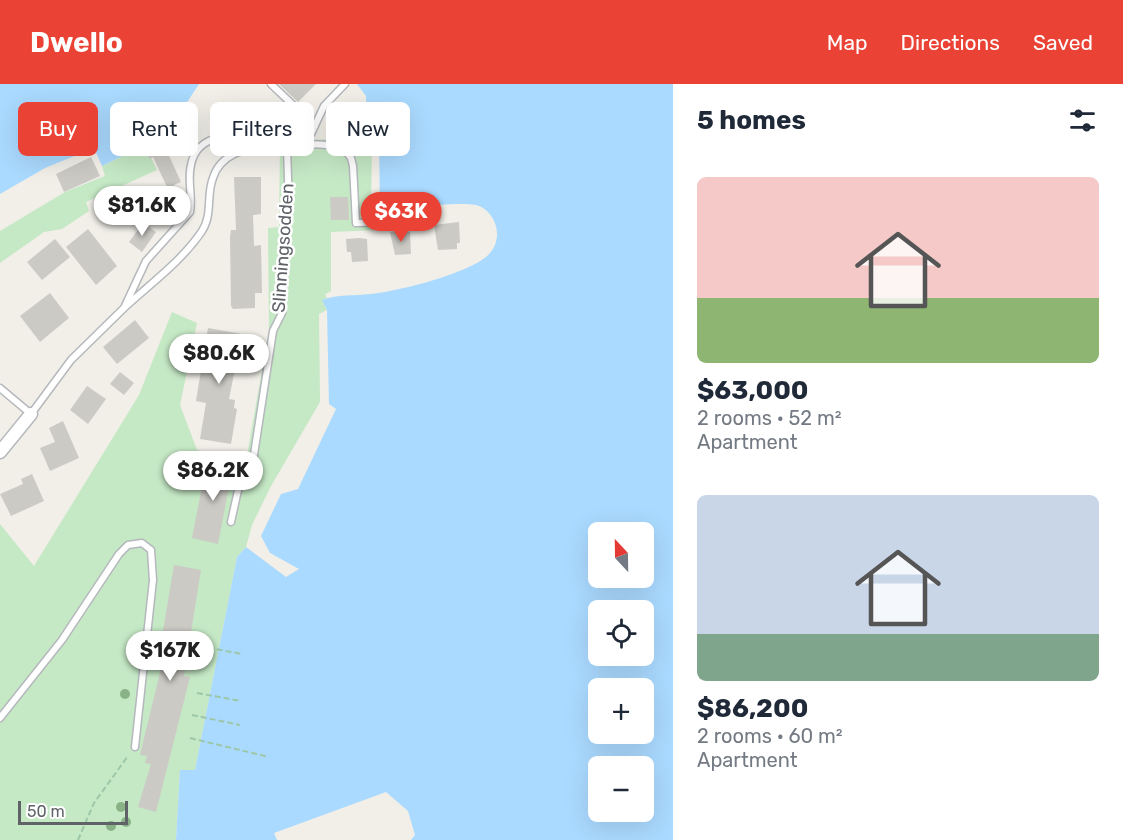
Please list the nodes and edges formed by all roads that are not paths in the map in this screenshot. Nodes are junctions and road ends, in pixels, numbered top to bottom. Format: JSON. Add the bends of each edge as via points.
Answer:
{"nodes":[{"id":1,"x":271,"y":84,"type":"edge"},
{"id":2,"x":345,"y":84,"type":"edge"},
{"id":3,"x":315,"y":126,"type":"joint"},
{"id":4,"x":210,"y":141,"type":"edge"},
{"id":5,"x":314,"y":147,"type":"edge"},
{"id":6,"x":232,"y":156,"type":"edge"},
{"id":7,"x":286,"y":156,"type":"edge"},
{"id":8,"x":424,"y":221,"type":"dead end"},
{"id":9,"x":124,"y":308,"type":"junction"},
{"id":10,"x":0,"y":388,"type":"edge"},
{"id":11,"x":31,"y":414,"type":"junction"},
{"id":12,"x":0,"y":452,"type":"edge"},
{"id":13,"x":231,"y":522,"type":"dead end"},
{"id":14,"x":0,"y":718,"type":"edge"},
{"id":15,"x":135,"y":747,"type":"road end"}],
"edges":[{"from":1,"to":3,"type":"lane"},
{"from":2,"to":3,"type":"lane","via":[[324,105]]},
{"from":4,"to":9,"type":"lane","via":[[195,153],[190,167],[190,212],[146,261]]},
{"from":5,"to":8,"type":"lane","via":[[338,147],[348,152],[353,166],[356,222]]},
{"from":6,"to":9,"type":"lane","via":[[223,161],[212,180],[204,229]]},
{"from":7,"to":13,"type":"lane","name":"Slinningsodden","via":[[289,210],[283,250],[282,314],[273,331],[253,460],[242,472]]},
{"from":9,"to":11,"type":"lane","via":[[71,360]]},
{"from":10,"to":11,"type":"lane"},
{"from":11,"to":12,"type":"street"},
{"from":14,"to":15,"type":"lane","via":[[62,640],[118,554],[128,545],[142,543],[151,550],[153,580]]}]}
